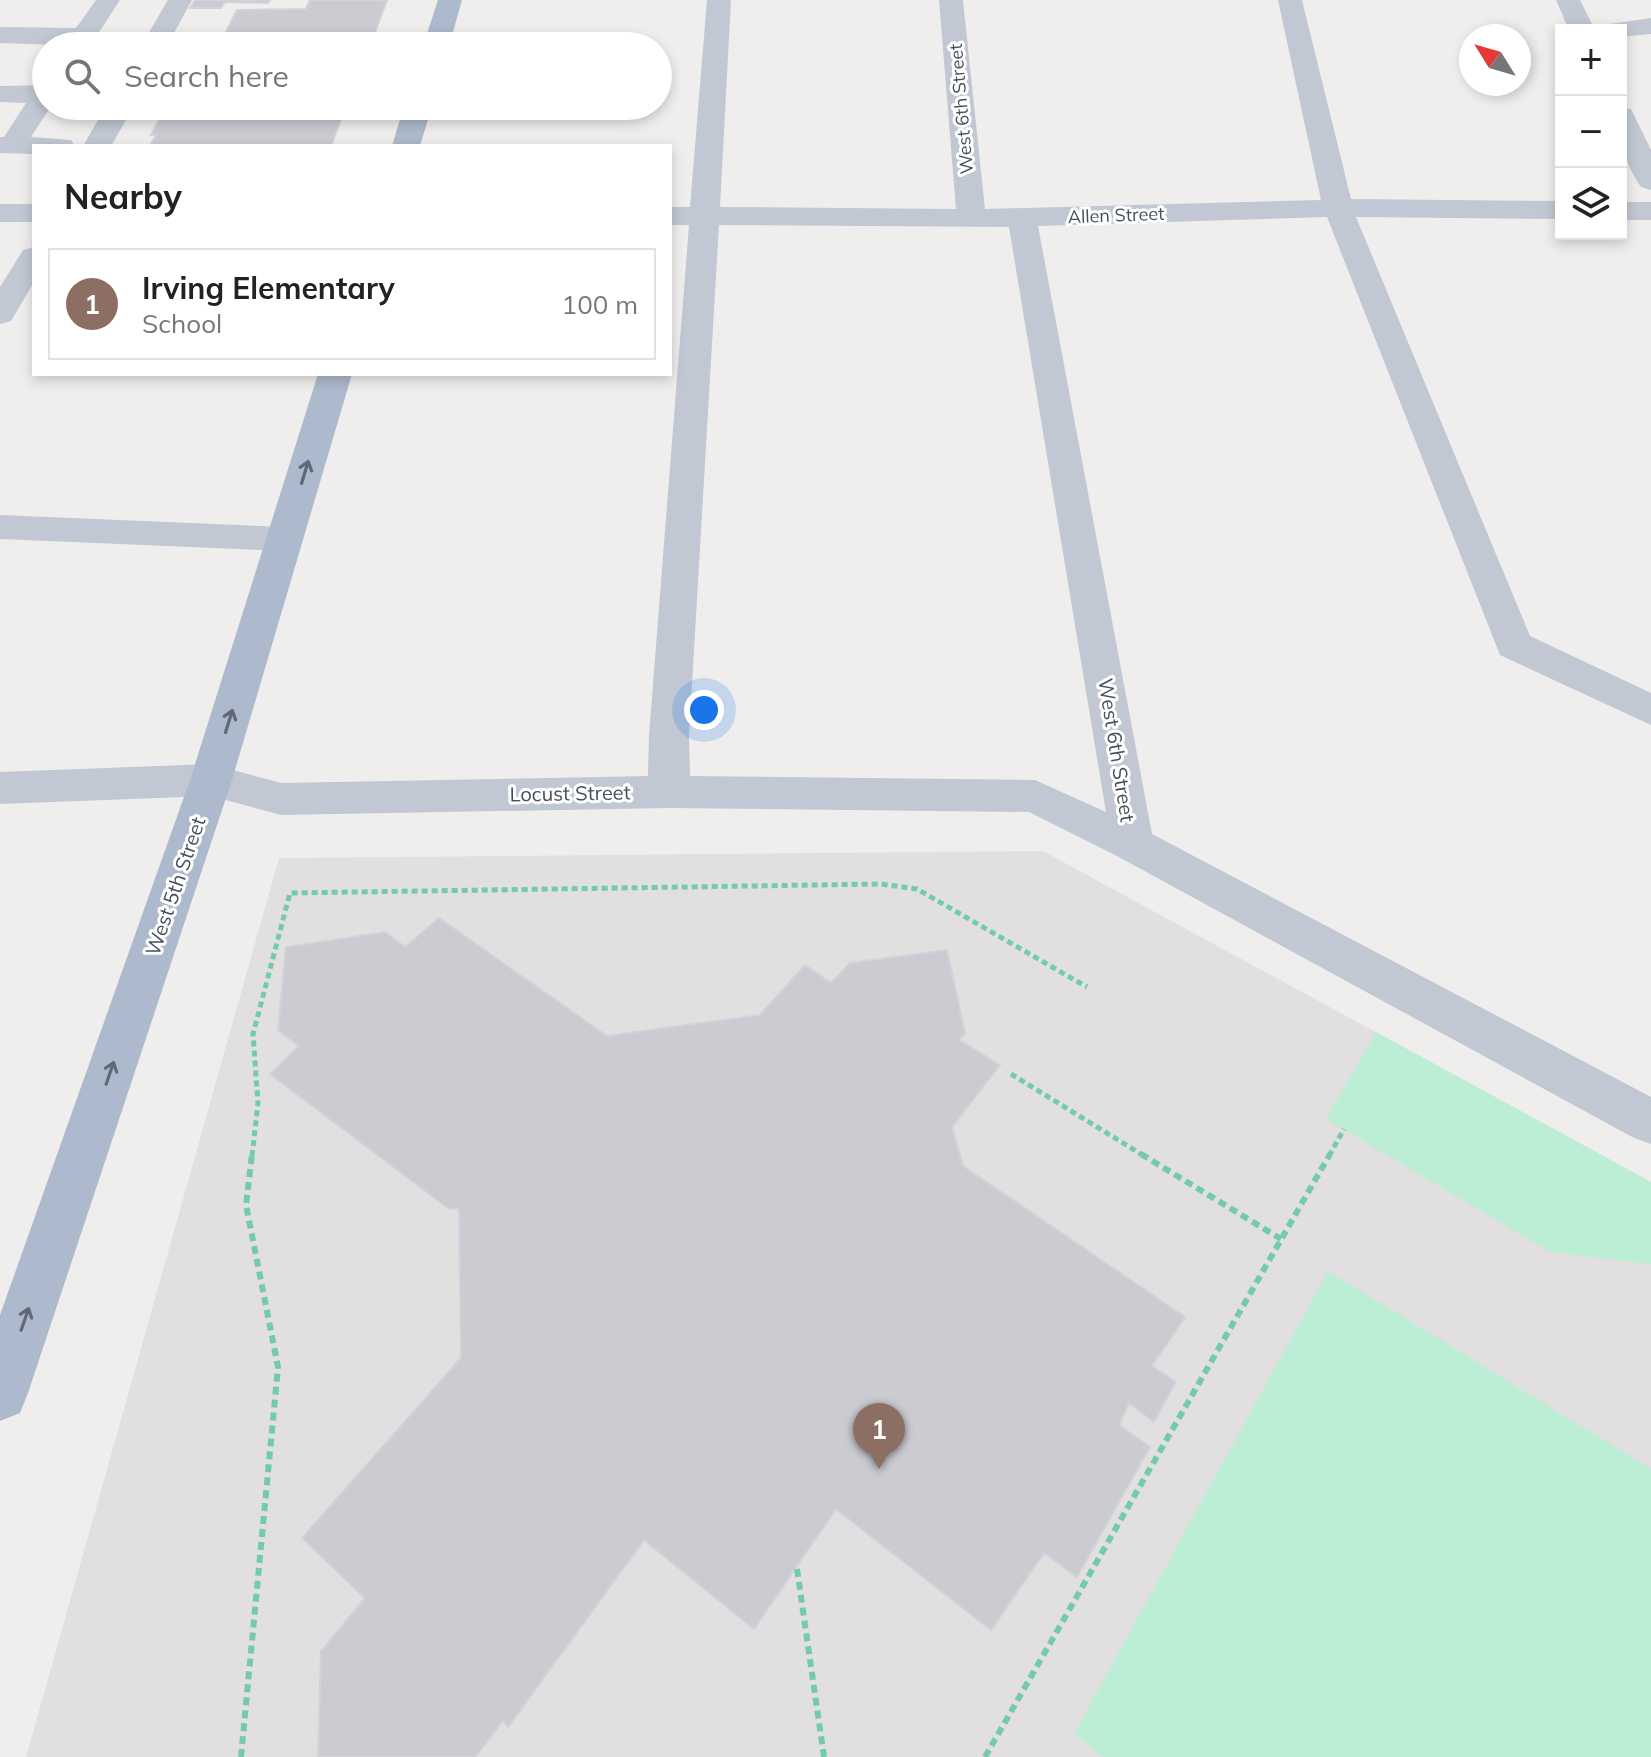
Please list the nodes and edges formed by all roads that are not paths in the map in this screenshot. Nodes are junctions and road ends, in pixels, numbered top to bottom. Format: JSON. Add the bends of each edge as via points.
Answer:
{"nodes":[{"id":1,"x":108,"y":0,"type":"edge"},
{"id":2,"x":180,"y":0,"type":"edge"},
{"id":3,"x":450,"y":0,"type":"edge"},
{"id":4,"x":719,"y":0,"type":"edge"},
{"id":5,"x":951,"y":0,"type":"edge"},
{"id":6,"x":1290,"y":0,"type":"edge"},
{"id":7,"x":1568,"y":0,"type":"edge"},
{"id":8,"x":1579,"y":24,"type":"edge"},
{"id":9,"x":1651,"y":26,"type":"edge"},
{"id":10,"x":1627,"y":28,"type":"edge"},
{"id":11,"x":86,"y":32,"type":"edge"},
{"id":12,"x":162,"y":32,"type":"edge"},
{"id":13,"x":440,"y":32,"type":"edge"},
{"id":14,"x":0,"y":35,"type":"edge"},
{"id":15,"x":32,"y":37,"type":"edge"},
{"id":16,"x":0,"y":94,"type":"edge"},
{"id":17,"x":32,"y":94,"type":"edge"},
{"id":18,"x":32,"y":111,"type":"edge"},
{"id":19,"x":112,"y":120,"type":"edge"},
{"id":20,"x":414,"y":120,"type":"edge"},
{"id":21,"x":1627,"y":128,"type":"edge"},
{"id":22,"x":98,"y":144,"type":"edge"},
{"id":23,"x":407,"y":144,"type":"edge"},
{"id":24,"x":6,"y":145,"type":"edge"},
{"id":25,"x":32,"y":145,"type":"edge"},
{"id":26,"x":1651,"y":181,"type":"edge"},
{"id":27,"x":1338,"y":208,"type":"junction"},
{"id":28,"x":1555,"y":210,"type":"edge"},
{"id":29,"x":1627,"y":211,"type":"edge"},
{"id":30,"x":1651,"y":211,"type":"edge"},
{"id":31,"x":0,"y":213,"type":"edge"},
{"id":32,"x":32,"y":213,"type":"edge"},
{"id":33,"x":672,"y":216,"type":"edge"},
{"id":34,"x":704,"y":216,"type":"junction"},
{"id":35,"x":971,"y":217,"type":"junction"},
{"id":36,"x":1022,"y":218,"type":"junction"},
{"id":37,"x":32,"y":259,"type":"edge"},
{"id":38,"x":0,"y":314,"type":"edge"},
{"id":39,"x":334,"y":376,"type":"edge"},
{"id":40,"x":0,"y":527,"type":"edge"},
{"id":41,"x":285,"y":539,"type":"junction"},
{"id":42,"x":1651,"y":710,"type":"edge"},
{"id":43,"x":211,"y":780,"type":"junction"},
{"id":44,"x":0,"y":788,"type":"edge"},
{"id":45,"x":669,"y":792,"type":"junction"},
{"id":46,"x":1132,"y":844,"type":"junction"},
{"id":47,"x":1651,"y":1120,"type":"edge"},
{"id":48,"x":0,"y":1393,"type":"edge"}],
"edges":[{"from":1,"to":11,"type":"street"},
{"from":2,"to":12,"type":"street"},
{"from":3,"to":13,"type":"main road"},
{"from":4,"to":34,"type":"street"},
{"from":5,"to":35,"type":"street","name":"West 6th Street"},
{"from":6,"to":27,"type":"street"},
{"from":7,"to":8,"type":"street"},
{"from":9,"to":10,"type":"street"},
{"from":14,"to":15,"type":"street"},
{"from":16,"to":17,"type":"street"},
{"from":18,"to":24,"type":"street"},
{"from":19,"to":22,"type":"street"},
{"from":20,"to":23,"type":"main road"},
{"from":21,"to":26,"type":"street"},
{"from":24,"to":25,"type":"street"},
{"from":27,"to":28,"type":"street","name":"Allen Street"},
{"from":27,"to":36,"type":"street","name":"Allen Street"},
{"from":27,"to":42,"type":"street","via":[[1514,645]]},
{"from":29,"to":30,"type":"street"},
{"from":31,"to":32,"type":"street"},
{"from":33,"to":34,"type":"street","name":"Allen Street"},
{"from":34,"to":35,"type":"street","name":"Allen Street"},
{"from":34,"to":45,"type":"street"},
{"from":35,"to":36,"type":"street","name":"Allen Street"},
{"from":36,"to":46,"type":"street","name":"West 6th Street"},
{"from":37,"to":38,"type":"street"},
{"from":41,"to":39,"type":"main road","name":"West 5th Street","one_way":true},
{"from":40,"to":41,"type":"street"},
{"from":43,"to":41,"type":"main road","name":"West 5th Street","one_way":true},
{"from":43,"to":44,"type":"street","name":"Locust Street"},
{"from":43,"to":45,"type":"street","name":"Locust Street","via":[[281,799]]},
{"from":48,"to":43,"type":"main road","name":"West 5th Street","one_way":true},
{"from":45,"to":46,"type":"street","name":"Locust Street","via":[[1035,796]]},
{"from":46,"to":47,"type":"street","name":"West 6th Street"}]}
